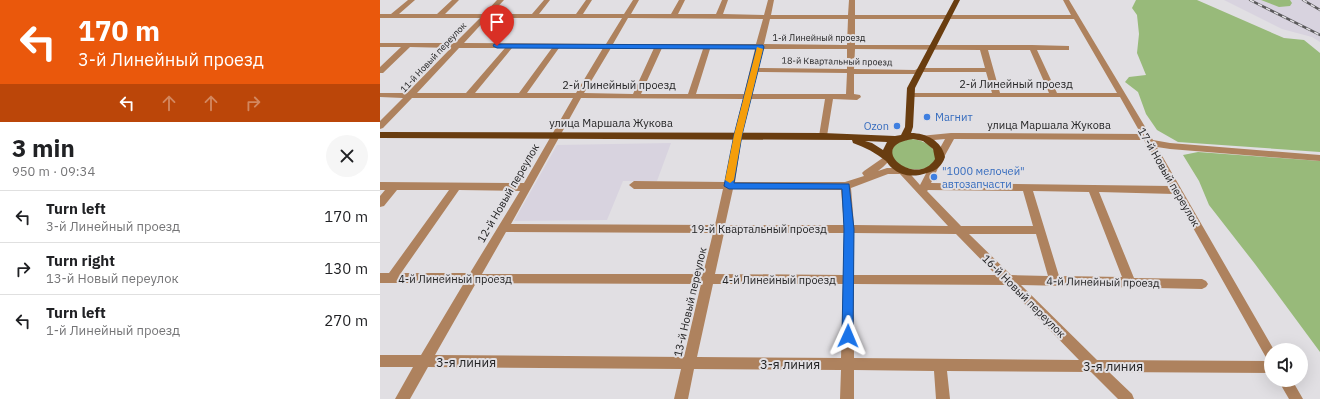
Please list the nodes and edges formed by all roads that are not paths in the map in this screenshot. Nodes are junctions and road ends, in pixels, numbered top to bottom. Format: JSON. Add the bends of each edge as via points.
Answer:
{"nodes":[{"id":1,"x":412,"y":0,"type":"edge"},
{"id":2,"x":456,"y":0,"type":"edge"},
{"id":3,"x":501,"y":0,"type":"edge"},
{"id":4,"x":547,"y":0,"type":"edge"},
{"id":5,"x":590,"y":0,"type":"edge"},
{"id":6,"x":636,"y":0,"type":"edge"},
{"id":7,"x":682,"y":0,"type":"edge"},
{"id":8,"x":725,"y":0,"type":"edge"},
{"id":9,"x":771,"y":0,"type":"edge"},
{"id":10,"x":852,"y":0,"type":"edge"},
{"id":11,"x":957,"y":0,"type":"edge"},
{"id":12,"x":1066,"y":0,"type":"edge"},
{"id":13,"x":380,"y":16,"type":"edge"},
{"id":14,"x":393,"y":16,"type":"junction"},
{"id":15,"x":439,"y":16,"type":"junction"},
{"id":16,"x":486,"y":16,"type":"junction"},
{"id":17,"x":534,"y":16,"type":"junction"},
{"id":18,"x":578,"y":16,"type":"junction"},
{"id":19,"x":627,"y":16,"type":"junction"},
{"id":20,"x":674,"y":16,"type":"junction"},
{"id":21,"x":719,"y":16,"type":"junction"},
{"id":22,"x":767,"y":17,"type":"junction"},
{"id":23,"x":851,"y":17,"type":"junction"},
{"id":24,"x":948,"y":17,"type":"junction"},
{"id":25,"x":1076,"y":18,"type":"junction"},
{"id":26,"x":380,"y":45,"type":"edge"},
{"id":27,"x":407,"y":46,"type":"junction"},
{"id":28,"x":458,"y":46,"type":"junction"},
{"id":29,"x":510,"y":46,"type":"junction"},
{"id":30,"x":557,"y":46,"type":"junction"},
{"id":31,"x":609,"y":46,"type":"junction"},
{"id":32,"x":659,"y":46,"type":"junction"},
{"id":33,"x":707,"y":46,"type":"junction"},
{"id":34,"x":760,"y":47,"type":"junction"},
{"id":35,"x":851,"y":47,"type":"junction"},
{"id":36,"x":931,"y":47,"type":"junction"},
{"id":37,"x":983,"y":47,"type":"junction"},
{"id":38,"x":1032,"y":47,"type":"junction"},
{"id":39,"x":1066,"y":48,"type":"dead end"},
{"id":40,"x":755,"y":70,"type":"junction"},
{"id":41,"x":990,"y":70,"type":"junction"},
{"id":42,"x":380,"y":71,"type":"edge"},
{"id":43,"x":850,"y":71,"type":"junction"},
{"id":44,"x":919,"y":71,"type":"junction"},
{"id":45,"x":910,"y":95,"type":"junction"},
{"id":46,"x":997,"y":95,"type":"junction"},
{"id":47,"x":1054,"y":95,"type":"junction"},
{"id":48,"x":1122,"y":95,"type":"junction"},
{"id":49,"x":380,"y":96,"type":"edge"},
{"id":50,"x":410,"y":96,"type":"junction"},
{"id":51,"x":468,"y":96,"type":"junction"},
{"id":52,"x":521,"y":96,"type":"junction"},
{"id":53,"x":580,"y":96,"type":"junction"},
{"id":54,"x":636,"y":96,"type":"junction"},
{"id":55,"x":691,"y":96,"type":"junction"},
{"id":56,"x":749,"y":96,"type":"junction"},
{"id":57,"x":829,"y":97,"type":"junction"},
{"id":58,"x":380,"y":126,"type":"edge"},
{"id":59,"x":909,"y":127,"type":"junction"},
{"id":60,"x":380,"y":135,"type":"edge"},
{"id":61,"x":555,"y":135,"type":"junction"},
{"id":62,"x":738,"y":135,"type":"junction"},
{"id":63,"x":823,"y":136,"type":"junction"},
{"id":64,"x":843,"y":136,"type":"junction"},
{"id":65,"x":951,"y":136,"type":"junction"},
{"id":66,"x":902,"y":138,"type":"junction"},
{"id":67,"x":922,"y":138,"type":"junction"},
{"id":68,"x":1148,"y":139,"type":"junction"},
{"id":69,"x":940,"y":157,"type":"junction"},
{"id":70,"x":887,"y":158,"type":"junction"},
{"id":71,"x":1320,"y":158,"type":"edge"},
{"id":72,"x":934,"y":166,"type":"junction"},
{"id":73,"x":902,"y":170,"type":"junction"},
{"id":74,"x":634,"y":185,"type":"dead end"},
{"id":75,"x":380,"y":186,"type":"edge"},
{"id":76,"x":394,"y":186,"type":"junction"},
{"id":77,"x":457,"y":186,"type":"junction"},
{"id":78,"x":729,"y":186,"type":"junction"},
{"id":79,"x":846,"y":186,"type":"junction"},
{"id":80,"x":527,"y":187,"type":"junction"},
{"id":81,"x":924,"y":188,"type":"junction"},
{"id":82,"x":1027,"y":188,"type":"junction"},
{"id":83,"x":1092,"y":188,"type":"junction"},
{"id":84,"x":1177,"y":190,"type":"junction"},
{"id":85,"x":380,"y":203,"type":"edge"},
{"id":86,"x":503,"y":228,"type":"junction"},
{"id":87,"x":719,"y":229,"type":"junction"},
{"id":88,"x":849,"y":229,"type":"junction"},
{"id":89,"x":959,"y":230,"type":"junction"},
{"id":90,"x":1040,"y":230,"type":"junction"},
{"id":91,"x":386,"y":278,"type":"edge"},
{"id":92,"x":473,"y":279,"type":"junction"},
{"id":93,"x":708,"y":279,"type":"junction"},
{"id":94,"x":848,"y":280,"type":"junction"},
{"id":95,"x":1010,"y":280,"type":"junction"},
{"id":96,"x":1055,"y":281,"type":"junction"},
{"id":97,"x":1130,"y":283,"type":"junction"},
{"id":98,"x":1202,"y":284,"type":"dead end"},
{"id":99,"x":1264,"y":344,"type":"edge"},
{"id":100,"x":380,"y":361,"type":"edge"},
{"id":101,"x":424,"y":361,"type":"junction"},
{"id":102,"x":689,"y":363,"type":"junction"},
{"id":103,"x":847,"y":364,"type":"junction"},
{"id":104,"x":940,"y":365,"type":"junction"},
{"id":105,"x":1094,"y":366,"type":"junction"},
{"id":106,"x":1264,"y":367,"type":"edge"},
{"id":107,"x":1289,"y":387,"type":"edge"},
{"id":108,"x":402,"y":399,"type":"edge"},
{"id":109,"x":681,"y":399,"type":"edge"},
{"id":110,"x":847,"y":399,"type":"edge"},
{"id":111,"x":943,"y":399,"type":"edge"},
{"id":112,"x":1127,"y":399,"type":"edge"},
{"id":113,"x":1296,"y":399,"type":"edge"}],
"edges":[{"from":1,"to":14,"type":"street"},
{"from":2,"to":15,"type":"street"},
{"from":3,"to":16,"type":"street","name":"11-й Новый переулок"},
{"from":4,"to":17,"type":"street"},
{"from":5,"to":18,"type":"street"},
{"from":6,"to":19,"type":"street","name":"12-й Новый переулок"},
{"from":7,"to":20,"type":"street"},
{"from":8,"to":21,"type":"street"},
{"from":9,"to":22,"type":"street","name":"13-й Новый переулок"},
{"from":10,"to":23,"type":"street"},
{"from":11,"to":24,"type":"main road"},
{"from":12,"to":25,"type":"street","name":"17-й Новый переулок"},
{"from":13,"to":14,"type":"street"},
{"from":14,"to":15,"type":"street"},
{"from":15,"to":16,"type":"street"},
{"from":16,"to":17,"type":"street"},
{"from":16,"to":28,"type":"street","name":"11-й Новый переулок"},
{"from":17,"to":18,"type":"street"},
{"from":18,"to":19,"type":"street"},
{"from":19,"to":20,"type":"street"},
{"from":19,"to":31,"type":"street","name":"12-й Новый переулок"},
{"from":20,"to":21,"type":"street"},
{"from":21,"to":22,"type":"street"},
{"from":22,"to":23,"type":"street"},
{"from":22,"to":34,"type":"street","name":"13-й Новый переулок"},
{"from":23,"to":24,"type":"street"},
{"from":23,"to":35,"type":"street"},
{"from":24,"to":25,"type":"street"},
{"from":24,"to":36,"type":"main road"},
{"from":25,"to":48,"type":"street","name":"17-й Новый переулок"},
{"from":26,"to":27,"type":"street","name":"1-й Линейный проезд"},
{"from":27,"to":28,"type":"street","name":"1-й Линейный проезд"},
{"from":27,"to":42,"type":"street"},
{"from":28,"to":29,"type":"street","name":"1-й Линейный проезд"},
{"from":28,"to":50,"type":"street","name":"11-й Новый переулок"},
{"from":29,"to":30,"type":"street","name":"1-й Линейный проезд"},
{"from":29,"to":51,"type":"street"},
{"from":30,"to":31,"type":"street","name":"1-й Линейный проезд"},
{"from":30,"to":52,"type":"street"},
{"from":31,"to":32,"type":"street","name":"1-й Линейный проезд"},
{"from":31,"to":53,"type":"street","name":"12-й Новый переулок"},
{"from":32,"to":33,"type":"street","name":"1-й Линейный проезд"},
{"from":32,"to":54,"type":"street"},
{"from":33,"to":34,"type":"street","name":"1-й Линейный проезд"},
{"from":33,"to":55,"type":"street"},
{"from":34,"to":35,"type":"street","name":"1-й Линейный проезд"},
{"from":34,"to":40,"type":"street","name":"13-й Новый переулок"},
{"from":35,"to":36,"type":"street","name":"1-й Линейный проезд"},
{"from":35,"to":43,"type":"street"},
{"from":36,"to":37,"type":"street","name":"1-й Линейный проезд"},
{"from":36,"to":44,"type":"main road"},
{"from":37,"to":38,"type":"street","name":"1-й Линейный проезд"},
{"from":37,"to":41,"type":"street"},
{"from":38,"to":39,"type":"street","name":"1-й Линейный проезд"},
{"from":38,"to":47,"type":"street"},
{"from":40,"to":43,"type":"street","name":"18-й Квартальный проезд"},
{"from":40,"to":56,"type":"street","name":"13-й Новый переулок"},
{"from":41,"to":44,"type":"street","name":"18-й Квартальный проезд"},
{"from":41,"to":46,"type":"street"},
{"from":43,"to":44,"type":"street","name":"18-й Квартальный проезд"},
{"from":43,"to":57,"type":"street","name":"2-й Линейный проезд","via":[[853,97]]},
{"from":44,"to":45,"type":"main road"},
{"from":45,"to":46,"type":"street","name":"2-й Линейный проезд"},
{"from":45,"to":59,"type":"main road"},
{"from":46,"to":47,"type":"street","name":"2-й Линейный проезд"},
{"from":47,"to":48,"type":"street","name":"2-й Линейный проезд"},
{"from":48,"to":68,"type":"street","name":"17-й Новый переулок"},
{"from":49,"to":50,"type":"street","name":"2-й Линейный проезд"},
{"from":50,"to":51,"type":"street","name":"2-й Линейный проезд"},
{"from":50,"to":58,"type":"street","name":"11-й Новый переулок"},
{"from":51,"to":52,"type":"street","name":"2-й Линейный проезд"},
{"from":52,"to":53,"type":"street","name":"2-й Линейный проезд"},
{"from":53,"to":54,"type":"street","name":"2-й Линейный проезд"},
{"from":53,"to":61,"type":"street","name":"12-й Новый переулок"},
{"from":54,"to":55,"type":"street","name":"2-й Линейный проезд"},
{"from":55,"to":56,"type":"street","name":"2-й Линейный проезд"},
{"from":56,"to":57,"type":"street","name":"2-й Линейный проезд"},
{"from":56,"to":62,"type":"street","name":"13-й Новый переулок"},
{"from":57,"to":63,"type":"street"},
{"from":59,"to":66,"type":"main road"},
{"from":59,"to":67,"type":"main road"},
{"from":60,"to":61,"type":"main road","name":"улица Маршала Жукова"},
{"from":61,"to":62,"type":"main road","name":"улица Маршала Жукова"},
{"from":61,"to":80,"type":"street","name":"12-й Новый переулок"},
{"from":62,"to":63,"type":"main road","name":"улица Маршала Жукова"},
{"from":62,"to":78,"type":"street","name":"13-й Новый переулок"},
{"from":63,"to":64,"type":"main road","name":"улица Маршала Жукова"},
{"from":64,"to":66,"type":"main road","name":"улица Маршала Жукова"},
{"from":64,"to":70,"type":"main road","name":"улица Маршала Жукова","via":[[869,145]]},
{"from":65,"to":67,"type":"street","name":"улица Маршала Жукова"},
{"from":65,"to":68,"type":"street","name":"улица Маршала Жукова"},
{"from":65,"to":69,"type":"street"},
{"from":66,"to":67,"type":"main road"},
{"from":66,"to":70,"type":"main road","via":[[888,146]]},
{"from":67,"to":69,"type":"main road","via":[[936,147]]},
{"from":68,"to":71,"type":"street","name":"улица Маршала Жукова","via":[[1170,146]]},
{"from":68,"to":84,"type":"street","name":"17-й Новый переулок"},
{"from":69,"to":72,"type":"main road"},
{"from":70,"to":73,"type":"main road"},
{"from":70,"to":79,"type":"street"},
{"from":72,"to":73,"type":"main road","via":[[920,172]]},
{"from":72,"to":81,"type":"street"},
{"from":73,"to":79,"type":"street","via":[[887,171]]},
{"from":73,"to":81,"type":"street","name":"16-й Новый переулок"},
{"from":74,"to":78,"type":"street"},
{"from":75,"to":76,"type":"street"},
{"from":76,"to":77,"type":"street"},
{"from":76,"to":85,"type":"street"},
{"from":77,"to":80,"type":"street"},
{"from":77,"to":91,"type":"street"},
{"from":78,"to":79,"type":"street"},
{"from":78,"to":87,"type":"street","name":"13-й Новый переулок"},
{"from":79,"to":88,"type":"street"},
{"from":80,"to":86,"type":"street","name":"12-й Новый переулок"},
{"from":81,"to":82,"type":"street"},
{"from":81,"to":89,"type":"street","name":"16-й Новый переулок"},
{"from":82,"to":83,"type":"street"},
{"from":82,"to":90,"type":"street"},
{"from":83,"to":84,"type":"street"},
{"from":83,"to":97,"type":"street"},
{"from":84,"to":99,"type":"street","name":"17-й Новый переулок"},
{"from":86,"to":87,"type":"street","name":"19-й Квартальный проезд"},
{"from":86,"to":92,"type":"street","name":"12-й Новый переулок"},
{"from":87,"to":88,"type":"street","name":"19-й Квартальный проезд"},
{"from":87,"to":93,"type":"street","name":"13-й Новый переулок"},
{"from":88,"to":89,"type":"street","name":"19-й Квартальный проезд"},
{"from":88,"to":94,"type":"street"},
{"from":89,"to":90,"type":"street","name":"19-й Квартальный проезд"},
{"from":89,"to":95,"type":"street","name":"16-й Новый переулок"},
{"from":90,"to":96,"type":"street"},
{"from":91,"to":92,"type":"street","name":"4-й Линейный проезд"},
{"from":92,"to":93,"type":"street","name":"4-й Линейный проезд"},
{"from":92,"to":101,"type":"street","name":"12-й Новый переулок"},
{"from":93,"to":94,"type":"street","name":"4-й Линейный проезд"},
{"from":93,"to":102,"type":"street","name":"13-й Новый переулок"},
{"from":94,"to":95,"type":"street","name":"4-й Линейный проезд"},
{"from":94,"to":103,"type":"street"},
{"from":95,"to":96,"type":"street","name":"4-й Линейный проезд"},
{"from":95,"to":105,"type":"street","name":"16-й Новый переулок"},
{"from":96,"to":97,"type":"street","name":"4-й Линейный проезд"},
{"from":97,"to":98,"type":"street","name":"4-й Линейный проезд"},
{"from":100,"to":101,"type":"street","name":"3-я линия"},
{"from":101,"to":102,"type":"street","name":"3-я линия"},
{"from":101,"to":108,"type":"street","name":"12-й Новый переулок"},
{"from":102,"to":103,"type":"street","name":"3-я линия"},
{"from":102,"to":109,"type":"street","name":"13-й Новый переулок"},
{"from":103,"to":104,"type":"street","name":"3-я линия"},
{"from":103,"to":110,"type":"street"},
{"from":104,"to":105,"type":"street","name":"3-я линия"},
{"from":104,"to":111,"type":"street"},
{"from":105,"to":106,"type":"street","name":"3-я линия"},
{"from":105,"to":112,"type":"street","name":"16-й Новый переулок"},
{"from":107,"to":113,"type":"street"}]}
